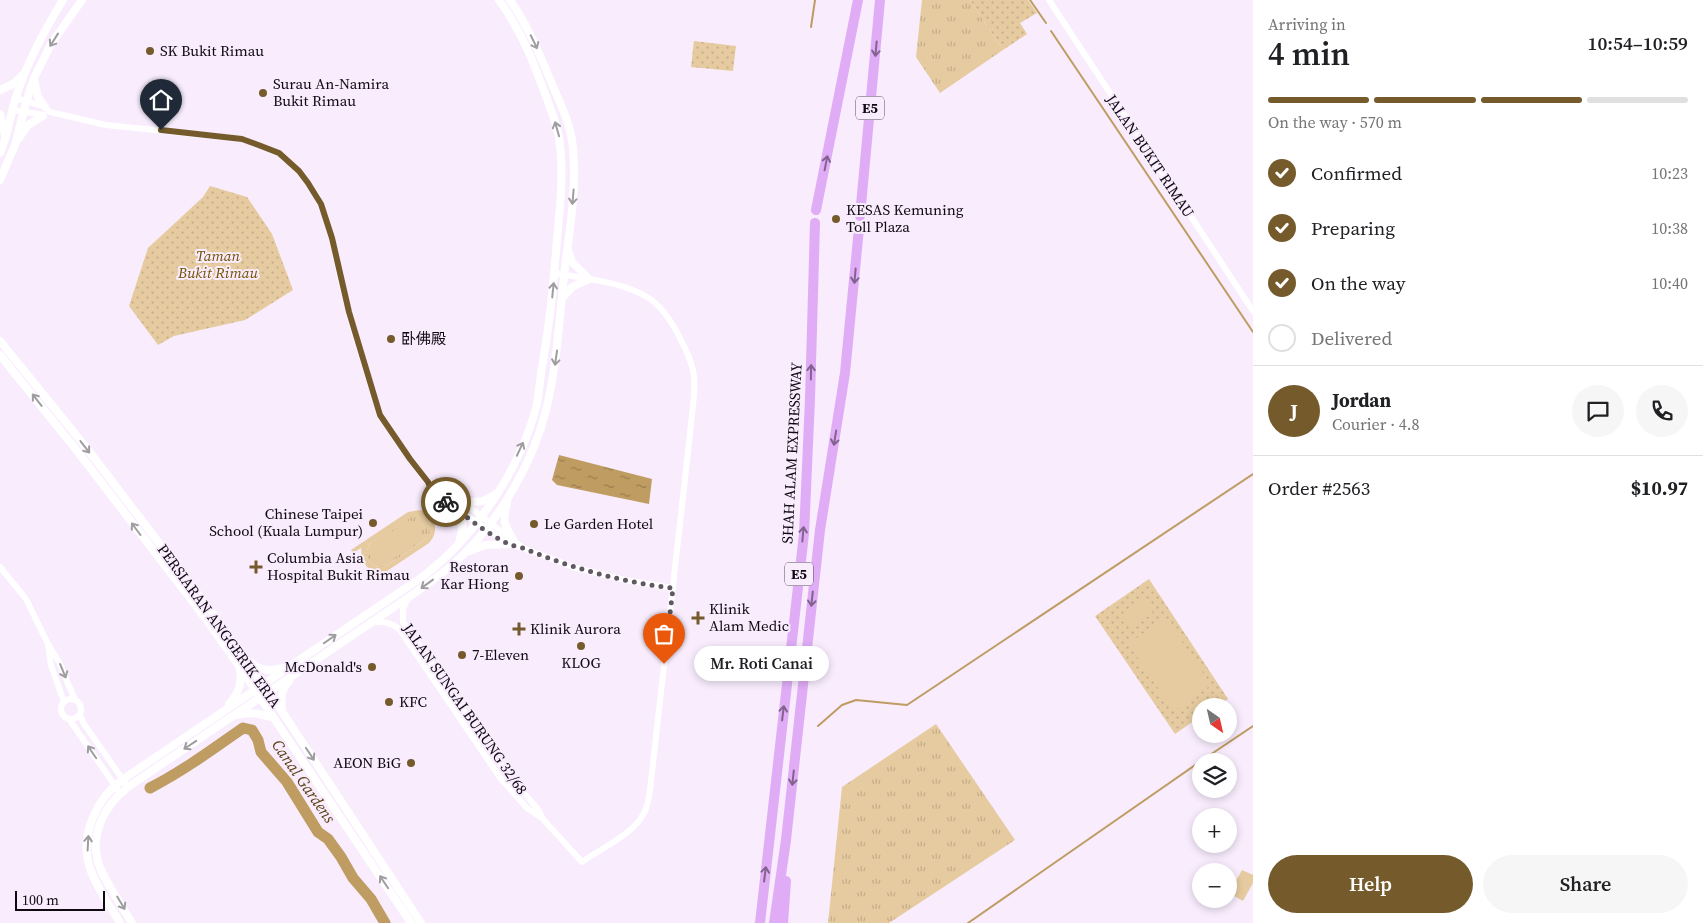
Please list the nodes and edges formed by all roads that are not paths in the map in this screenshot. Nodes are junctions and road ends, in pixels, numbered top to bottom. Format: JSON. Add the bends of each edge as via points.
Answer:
{"nodes":[{"id":1,"x":63,"y":0,"type":"edge"},
{"id":2,"x":82,"y":0,"type":"edge"},
{"id":3,"x":499,"y":0,"type":"edge"},
{"id":4,"x":510,"y":0,"type":"edge"},
{"id":5,"x":858,"y":0,"type":"edge"},
{"id":6,"x":880,"y":0,"type":"edge"},
{"id":7,"x":1049,"y":0,"type":"edge"},
{"id":8,"x":25,"y":73,"type":"junction"},
{"id":9,"x":34,"y":78,"type":"junction"},
{"id":10,"x":0,"y":90,"type":"edge"},
{"id":11,"x":16,"y":98,"type":"junction"},
{"id":12,"x":26,"y":102,"type":"junction"},
{"id":13,"x":13,"y":110,"type":"junction"},
{"id":14,"x":23,"y":112,"type":"junction"},
{"id":15,"x":46,"y":112,"type":"junction"},
{"id":16,"x":0,"y":114,"type":"edge"},
{"id":17,"x":6,"y":140,"type":"junction"},
{"id":18,"x":15,"y":144,"type":"junction"},
{"id":19,"x":0,"y":153,"type":"edge"},
{"id":20,"x":0,"y":180,"type":"edge"},
{"id":21,"x":816,"y":210,"type":"dead end"},
{"id":22,"x":860,"y":216,"type":"dead end"},
{"id":23,"x":815,"y":223,"type":"dead end"},
{"id":24,"x":859,"y":228,"type":"dead end"},
{"id":25,"x":568,"y":248,"type":"junction"},
{"id":26,"x":555,"y":274,"type":"junction"},
{"id":27,"x":564,"y":275,"type":"junction"},
{"id":28,"x":589,"y":280,"type":"junction"},
{"id":29,"x":562,"y":298,"type":"junction"},
{"id":30,"x":1253,"y":310,"type":"edge"},
{"id":31,"x":0,"y":341,"type":"edge"},
{"id":32,"x":0,"y":355,"type":"edge"},
{"id":33,"x":428,"y":482,"type":"junction"},
{"id":34,"x":499,"y":492,"type":"junction"},
{"id":35,"x":507,"y":498,"type":"junction"},
{"id":36,"x":464,"y":503,"type":"junction"},
{"id":37,"x":456,"y":509,"type":"junction"},
{"id":38,"x":479,"y":519,"type":"junction"},
{"id":39,"x":488,"y":526,"type":"junction"},
{"id":40,"x":511,"y":542,"type":"junction"},
{"id":41,"x":459,"y":545,"type":"junction"},
{"id":42,"x":465,"y":553,"type":"junction"},
{"id":43,"x":0,"y":567,"type":"edge"},
{"id":44,"x":673,"y":588,"type":"junction"},
{"id":45,"x":409,"y":598,"type":"junction"},
{"id":46,"x":214,"y":616,"type":"junction"},
{"id":47,"x":373,"y":622,"type":"junction"},
{"id":48,"x":48,"y":644,"type":"junction"},
{"id":49,"x":322,"y":656,"type":"junction"},
{"id":50,"x":239,"y":666,"type":"junction"},
{"id":51,"x":290,"y":666,"type":"junction"},
{"id":52,"x":262,"y":684,"type":"junction"},
{"id":53,"x":255,"y":690,"type":"junction"},
{"id":54,"x":268,"y":693,"type":"junction"},
{"id":55,"x":260,"y":698,"type":"junction"},
{"id":56,"x":75,"y":700,"type":"junction"},
{"id":57,"x":64,"y":702,"type":"junction"},
{"id":58,"x":225,"y":710,"type":"junction"},
{"id":59,"x":283,"y":713,"type":"junction"},
{"id":60,"x":80,"y":715,"type":"junction"},
{"id":61,"x":466,"y":715,"type":"junction"},
{"id":62,"x":230,"y":717,"type":"junction"},
{"id":63,"x":275,"y":718,"type":"junction"},
{"id":64,"x":69,"y":719,"type":"junction"},
{"id":65,"x":468,"y":731,"type":"junction"},
{"id":66,"x":122,"y":780,"type":"junction"},
{"id":67,"x":114,"y":786,"type":"junction"},
{"id":68,"x":128,"y":788,"type":"junction"},
{"id":69,"x":120,"y":793,"type":"junction"},
{"id":70,"x":542,"y":818,"type":"junction"},
{"id":71,"x":786,"y":840,"type":"junction"},
{"id":72,"x":762,"y":895,"type":"junction"},
{"id":73,"x":120,"y":923,"type":"edge"},
{"id":74,"x":132,"y":923,"type":"edge"},
{"id":75,"x":411,"y":923,"type":"edge"},
{"id":76,"x":422,"y":923,"type":"edge"},
{"id":77,"x":756,"y":923,"type":"edge"},
{"id":78,"x":760,"y":923,"type":"edge"},
{"id":79,"x":774,"y":923,"type":"edge"},
{"id":80,"x":783,"y":923,"type":"edge"}],
"edges":[{"from":1,"to":8,"type":"main road"},
{"from":2,"to":9,"type":"main road","one_way":true,"via":[[51,44]]},
{"from":26,"to":3,"type":"main road","one_way":true,"via":[[562,171],[559,136],[530,53],[515,22]]},
{"from":4,"to":25,"type":"main road","one_way":true,"via":[[522,16],[569,123],[574,178]]},
{"from":21,"to":5,"type":"highway","number":"E5","one_way":true},
{"from":6,"to":22,"type":"highway","number":"E5","one_way":true},
{"from":7,"to":30,"type":"street","name":"JALAN BUKIT RIMAU"},
{"from":8,"to":10,"type":"main road"},
{"from":8,"to":11,"type":"main road"},
{"from":9,"to":12,"type":"main road"},
{"from":9,"to":15,"type":"main road","via":[[38,97]]},
{"from":11,"to":12,"type":"street"},
{"from":11,"to":13,"type":"main road"},
{"from":12,"to":14,"type":"main road"},
{"from":12,"to":15,"type":"street"},
{"from":13,"to":14,"type":"street"},
{"from":13,"to":17,"type":"main road"},
{"from":14,"to":15,"type":"street"},
{"from":14,"to":18,"type":"main road"},
{"from":15,"to":18,"type":"main road","via":[[28,125]]},
{"from":15,"to":33,"type":"street","via":[[106,125],[242,139],[279,153],[299,171],[316,194],[325,215],[380,415]]},
{"from":16,"to":17,"type":"main road"},
{"from":17,"to":19,"type":"main road"},
{"from":18,"to":20,"type":"main road"},
{"from":72,"to":23,"type":"highway","name":"SHAH ALAM EXPRESSWAY","number":"E5","one_way":true,"via":[[804,534]]},
{"from":24,"to":71,"type":"highway","name":"SHAH ALAM EXPRESSWAY","number":"E5","one_way":true,"via":[[845,373],[820,530]]},
{"from":25,"to":27,"type":"main road"},
{"from":25,"to":28,"type":"main road","via":[[572,262]]},
{"from":26,"to":27,"type":"street"},
{"from":34,"to":26,"type":"main road","one_way":true,"via":[[536,408]]},
{"from":27,"to":28,"type":"street"},
{"from":27,"to":29,"type":"main road"},
{"from":28,"to":29,"type":"main road","via":[[572,287]]},
{"from":28,"to":44,"type":"street","via":[[605,282],[648,297],[676,331],[689,357],[694,378]]},
{"from":29,"to":35,"type":"main road","one_way":true,"via":[[554,374],[546,412],[532,450]]},
{"from":31,"to":46,"type":"main road","name":"PERSIARAN ANGGERIK ERIA","one_way":true,"via":[[85,446]]},
{"from":50,"to":32,"type":"main road","name":"PERSIARAN ANGGERIK ERIA","one_way":true},
{"from":33,"to":36,"type":"street"},
{"from":33,"to":37,"type":"street","via":[[432,491]]},
{"from":34,"to":36,"type":"main road","via":[[483,501]]},
{"from":34,"to":38,"type":"main road"},
{"from":35,"to":39,"type":"main road"},
{"from":35,"to":40,"type":"main road","via":[[504,521]]},
{"from":36,"to":38,"type":"street"},
{"from":37,"to":38,"type":"street"},
{"from":37,"to":41,"type":"main road","via":[[464,525]]},
{"from":38,"to":39,"type":"street"},
{"from":38,"to":41,"type":"main road"},
{"from":39,"to":40,"type":"street"},
{"from":39,"to":42,"type":"main road"},
{"from":40,"to":42,"type":"main road","via":[[485,545]]},
{"from":40,"to":44,"type":"street","via":[[576,568]]},
{"from":51,"to":41,"type":"main road","one_way":true,"via":[[425,575]]},
{"from":42,"to":45,"type":"main road","one_way":true},
{"from":43,"to":48,"type":"street","via":[[26,599]]},
{"from":44,"to":70,"type":"street","name":"JALAN SUNGAI BURUNG 32/68","via":[[645,812],[635,825],[582,862]]},
{"from":45,"to":47,"type":"main road"},
{"from":45,"to":61,"type":"street","name":"JALAN SUNGAI BURUNG 32/68","via":[[403,609],[403,622]]},
{"from":46,"to":51,"type":"main road","via":[[257,668],[271,670]]},
{"from":46,"to":52,"type":"main road","name":"PERSIARAN ANGGERIK ERIA"},
{"from":47,"to":49,"type":"main road"},
{"from":47,"to":65,"type":"street","name":"JALAN SUNGAI BURUNG 32/68","via":[[387,622],[400,630]]},
{"from":48,"to":56,"type":"street","one_way":true},
{"from":48,"to":57,"type":"street","via":[[48,655]]},
{"from":49,"to":54,"type":"main road"},
{"from":49,"to":59,"type":"main road","via":[[283,688]]},
{"from":50,"to":53,"type":"main road","name":"PERSIARAN ANGGERIK ERIA"},
{"from":50,"to":58,"type":"main road","via":[[241,682],[238,692]]},
{"from":51,"to":52,"type":"main road"},
{"from":52,"to":53,"type":"main road"},
{"from":52,"to":54,"type":"main road","name":"PERSIARAN ANGGERIK ERIA"},
{"from":53,"to":55,"type":"main road","name":"PERSIARAN ANGGERIK ERIA"},
{"from":53,"to":58,"type":"main road"},
{"from":54,"to":55,"type":"main road"},
{"from":54,"to":59,"type":"main road","name":"PERSIARAN ANGGERIK ERIA"},
{"from":55,"to":62,"type":"main road"},
{"from":55,"to":63,"type":"main road","name":"PERSIARAN ANGGERIK ERIA"},
{"from":56,"to":57,"type":"street"},
{"from":56,"to":60,"type":"street","via":[[80,704]]},
{"from":57,"to":64,"type":"street","via":[[62,713]]},
{"from":58,"to":66,"type":"main road"},
{"from":59,"to":76,"type":"main road","name":"PERSIARAN ANGGERIK ERIA","one_way":true},
{"from":60,"to":64,"type":"street"},
{"from":60,"to":66,"type":"street"},
{"from":61,"to":65,"type":"street"},
{"from":61,"to":70,"type":"street","name":"JALAN SUNGAI BURUNG 32/68"},
{"from":62,"to":63,"type":"main road","via":[[253,713]]},
{"from":62,"to":68,"type":"main road","one_way":true},
{"from":75,"to":63,"type":"main road","name":"PERSIARAN ANGGERIK ERIA","one_way":true},
{"from":67,"to":64,"type":"street","one_way":true},
{"from":65,"to":70,"type":"street","name":"JALAN SUNGAI BURUNG 32/68","via":[[501,779],[527,808]]},
{"from":66,"to":67,"type":"main road"},
{"from":66,"to":68,"type":"street"},
{"from":67,"to":69,"type":"street"},
{"from":73,"to":67,"type":"main road","one_way":true,"via":[[88,864],[87,843],[95,811]]},
{"from":68,"to":69,"type":"main road"},
{"from":69,"to":74,"type":"main road","one_way":true,"via":[[104,813],[98,829],[97,860]]},
{"from":71,"to":79,"type":"highway","name":"SHAH ALAM EXPRESSWAY","number":"E5"},
{"from":71,"to":80,"type":"highway"},
{"from":72,"to":77,"type":"highway"},
{"from":72,"to":78,"type":"highway","name":"SHAH ALAM EXPRESSWAY","number":"E5"}]}
